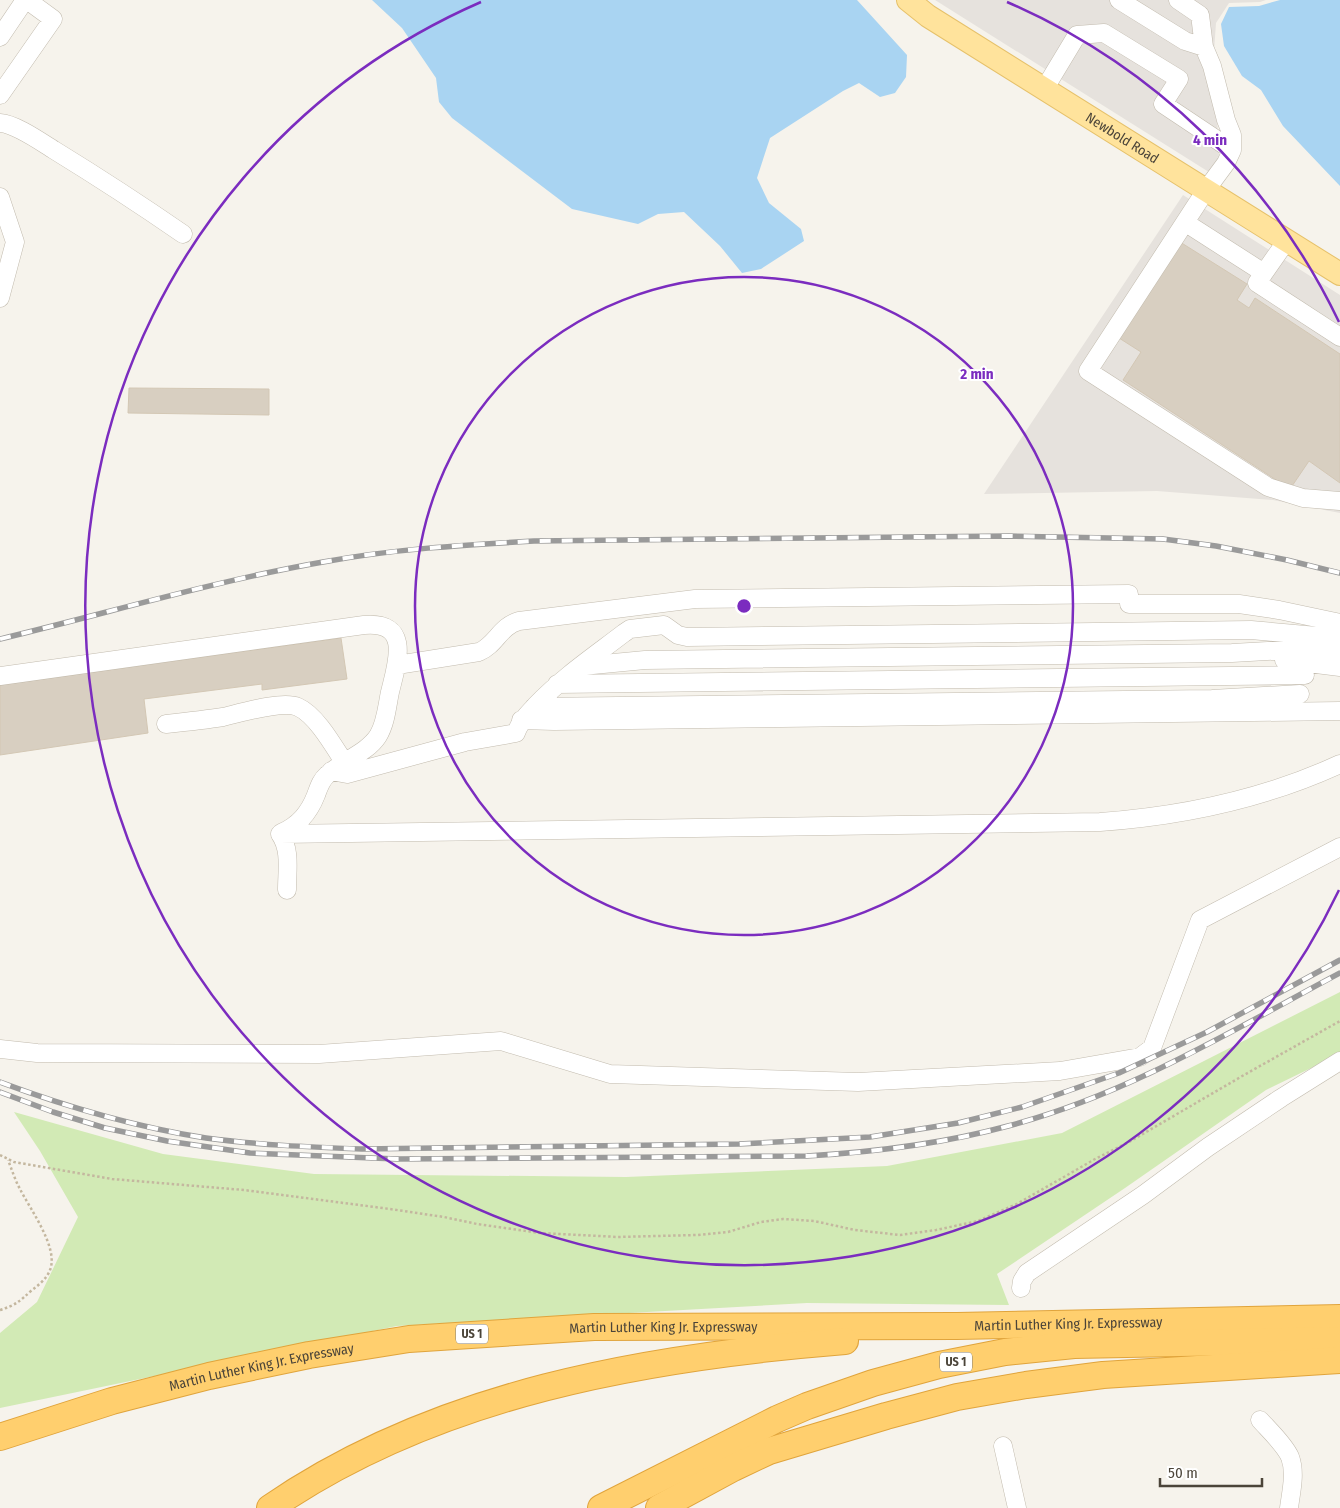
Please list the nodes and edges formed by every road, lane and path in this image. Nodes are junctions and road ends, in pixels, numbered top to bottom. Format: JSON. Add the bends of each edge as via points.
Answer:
{"nodes":[{"id":1,"x":26,"y":0,"type":"edge"},
{"id":2,"x":908,"y":0,"type":"edge"},
{"id":3,"x":1119,"y":0,"type":"edge"},
{"id":4,"x":1178,"y":0,"type":"edge"},
{"id":5,"x":0,"y":37,"type":"edge"},
{"id":6,"x":1204,"y":47,"type":"junction"},
{"id":7,"x":2,"y":88,"type":"edge"},
{"id":8,"x":1045,"y":88,"type":"junction"},
{"id":9,"x":0,"y":123,"type":"edge"},
{"id":10,"x":1232,"y":150,"type":"junction"},
{"id":11,"x":1206,"y":190,"type":"junction"},
{"id":12,"x":0,"y":197,"type":"edge"},
{"id":13,"x":1186,"y":223,"type":"junction"},
{"id":14,"x":183,"y":234,"type":"dead end"},
{"id":15,"x":1287,"y":240,"type":"junction"},
{"id":16,"x":1264,"y":273,"type":"junction"},
{"id":17,"x":1340,"y":274,"type":"edge"},
{"id":18,"x":0,"y":298,"type":"edge"},
{"id":19,"x":1340,"y":336,"type":"edge"},
{"id":20,"x":1340,"y":501,"type":"edge"},
{"id":21,"x":628,"y":608,"type":"junction"},
{"id":22,"x":1266,"y":608,"type":"junction"},
{"id":23,"x":1340,"y":623,"type":"edge"},
{"id":24,"x":630,"y":630,"type":"junction"},
{"id":25,"x":1251,"y":630,"type":"junction"},
{"id":26,"x":1340,"y":638,"type":"edge"},
{"id":27,"x":1239,"y":653,"type":"junction"},
{"id":28,"x":1340,"y":654,"type":"edge"},
{"id":29,"x":397,"y":665,"type":"junction"},
{"id":30,"x":579,"y":666,"type":"junction"},
{"id":31,"x":1340,"y":667,"type":"edge"},
{"id":32,"x":1306,"y":669,"type":"junction"},
{"id":33,"x":0,"y":676,"type":"edge"},
{"id":34,"x":1231,"y":676,"type":"junction"},
{"id":35,"x":557,"y":684,"type":"junction"},
{"id":36,"x":1300,"y":694,"type":"junction"},
{"id":37,"x":534,"y":707,"type":"junction"},
{"id":38,"x":1340,"y":711,"type":"edge"},
{"id":39,"x":1293,"y":712,"type":"junction"},
{"id":40,"x":521,"y":720,"type":"junction"},
{"id":41,"x":166,"y":724,"type":"dead end"},
{"id":42,"x":1340,"y":764,"type":"edge"},
{"id":43,"x":338,"y":767,"type":"junction"},
{"id":44,"x":280,"y":834,"type":"junction"},
{"id":45,"x":1340,"y":847,"type":"edge"},
{"id":46,"x":287,"y":890,"type":"dead end"},
{"id":47,"x":1340,"y":1021,"type":"edge"},
{"id":48,"x":0,"y":1050,"type":"edge"},
{"id":49,"x":1340,"y":1061,"type":"edge"},
{"id":50,"x":0,"y":1155,"type":"edge"},
{"id":51,"x":8,"y":1159,"type":"junction"},
{"id":52,"x":1021,"y":1288,"type":"dead end"},
{"id":53,"x":1340,"y":1306,"type":"edge"},
{"id":54,"x":0,"y":1310,"type":"edge"},
{"id":55,"x":1340,"y":1318,"type":"edge"},
{"id":56,"x":957,"y":1326,"type":"junction"},
{"id":57,"x":594,"y":1327,"type":"junction"},
{"id":58,"x":1340,"y":1340,"type":"edge"},
{"id":59,"x":1340,"y":1360,"type":"edge"},
{"id":60,"x":1186,"y":1369,"type":"junction"},
{"id":61,"x":1340,"y":1371,"type":"edge"},
{"id":62,"x":1260,"y":1420,"type":"dead end"},
{"id":63,"x":851,"y":1427,"type":"junction"},
{"id":64,"x":0,"y":1437,"type":"edge"},
{"id":65,"x":1003,"y":1446,"type":"dead end"},
{"id":66,"x":270,"y":1508,"type":"edge"},
{"id":67,"x":601,"y":1508,"type":"edge"},
{"id":68,"x":659,"y":1508,"type":"edge"},
{"id":69,"x":683,"y":1508,"type":"edge"},
{"id":70,"x":1017,"y":1508,"type":"edge"},
{"id":71,"x":1289,"y":1508,"type":"edge"}],
"edges":[{"from":1,"to":5,"type":"street"},
{"from":1,"to":7,"type":"street","via":[[53,19]]},
{"from":2,"to":8,"type":"main road","name":"Newbold Road","via":[[928,16]]},
{"from":3,"to":6,"type":"street","via":[[1185,41]]},
{"from":4,"to":6,"type":"street","via":[[1200,15]]},
{"from":6,"to":10,"type":"street","via":[[1232,135]]},
{"from":8,"to":10,"type":"street","via":[[1077,35],[1104,33],[1178,79],[1163,104]]},
{"from":8,"to":11,"type":"main road","name":"Newbold Road"},
{"from":9,"to":14,"type":"street","via":[[38,140]]},
{"from":10,"to":11,"type":"street"},
{"from":11,"to":13,"type":"street"},
{"from":11,"to":15,"type":"main road","name":"Newbold Road"},
{"from":12,"to":18,"type":"street","via":[[15,242]]},
{"from":13,"to":16,"type":"street"},
{"from":13,"to":20,"type":"street","via":[[1088,371],[1268,487],[1303,498]]},
{"from":15,"to":16,"type":"street"},
{"from":15,"to":17,"type":"main road","name":"Newbold Road"},
{"from":16,"to":19,"type":"street","via":[[1257,283]]},
{"from":21,"to":22,"type":"street","via":[[718,598],[1129,594],[1128,604],[1228,603]]},
{"from":21,"to":24,"type":"street"},
{"from":21,"to":29,"type":"street","via":[[514,622],[479,652]]},
{"from":22,"to":23,"type":"street"},
{"from":22,"to":25,"type":"street"},
{"from":24,"to":25,"type":"street","via":[[664,625],[687,637]]},
{"from":24,"to":30,"type":"street"},
{"from":25,"to":26,"type":"street"},
{"from":25,"to":27,"type":"street"},
{"from":27,"to":28,"type":"street","via":[[1288,650]]},
{"from":27,"to":30,"type":"street","via":[[645,660]]},
{"from":27,"to":32,"type":"street"},
{"from":27,"to":34,"type":"street"},
{"from":29,"to":33,"type":"street","via":[[399,647],[394,635],[386,627],[370,625]]},
{"from":29,"to":43,"type":"street","via":[[380,733],[368,746]]},
{"from":30,"to":35,"type":"street"},
{"from":31,"to":32,"type":"street"},
{"from":32,"to":34,"type":"street"},
{"from":32,"to":36,"type":"street"},
{"from":34,"to":35,"type":"street"},
{"from":35,"to":37,"type":"street"},
{"from":36,"to":37,"type":"street","via":[[1212,699]]},
{"from":36,"to":39,"type":"street"},
{"from":37,"to":40,"type":"street"},
{"from":38,"to":39,"type":"street"},
{"from":39,"to":40,"type":"street"},
{"from":40,"to":43,"type":"street","via":[[516,733],[465,742],[347,774]]},
{"from":41,"to":43,"type":"street","via":[[292,705],[308,714],[323,732]]},
{"from":42,"to":44,"type":"street","via":[[1250,798],[1164,816],[1100,822]]},
{"from":43,"to":44,"type":"street","via":[[321,781],[314,801],[297,825]]},
{"from":44,"to":46,"type":"street","via":[[288,850]]},
{"from":45,"to":48,"type":"street","via":[[1200,920],[1152,1048],[1140,1057],[1060,1071],[858,1082],[610,1074],[500,1040],[318,1054]]},
{"from":47,"to":51,"type":"path","via":[[1017,1204],[978,1221],[900,1235],[783,1218],[728,1232],[698,1235],[618,1237],[540,1233],[244,1190],[112,1179]]},
{"from":49,"to":52,"type":"street","via":[[1027,1273]]},
{"from":50,"to":51,"type":"path"},
{"from":51,"to":54,"type":"path","via":[[45,1235],[52,1261],[50,1270],[39,1284],[18,1303]]},
{"from":53,"to":57,"type":"highway","via":[[848,1312]]},
{"from":55,"to":56,"type":"highway","name":"Martin Luther King Jr. Expressway","number":"US 1"},
{"from":56,"to":57,"type":"highway","name":"Martin Luther King Jr. Expressway","number":"US 1"},
{"from":56,"to":66,"type":"highway","via":[[873,1339],[719,1354],[619,1372],[520,1395],[471,1409],[366,1451]]},
{"from":57,"to":64,"type":"highway","name":"Martin Luther King Jr. Expressway","number":"US 1","via":[[409,1339],[309,1355],[160,1388]]},
{"from":58,"to":67,"type":"highway","name":"Martin Luther King Jr. Expressway","number":"US 1","via":[[1074,1345],[1005,1352],[947,1364],[873,1383],[807,1406]]},
{"from":59,"to":60,"type":"highway"},
{"from":60,"to":61,"type":"highway"},
{"from":60,"to":63,"type":"highway","via":[[1103,1375],[992,1390]]},
{"from":62,"to":71,"type":"street","via":[[1290,1457],[1293,1478]]},
{"from":63,"to":68,"type":"highway","via":[[769,1451]]},
{"from":63,"to":69,"type":"highway"},
{"from":65,"to":70,"type":"street"}]}
